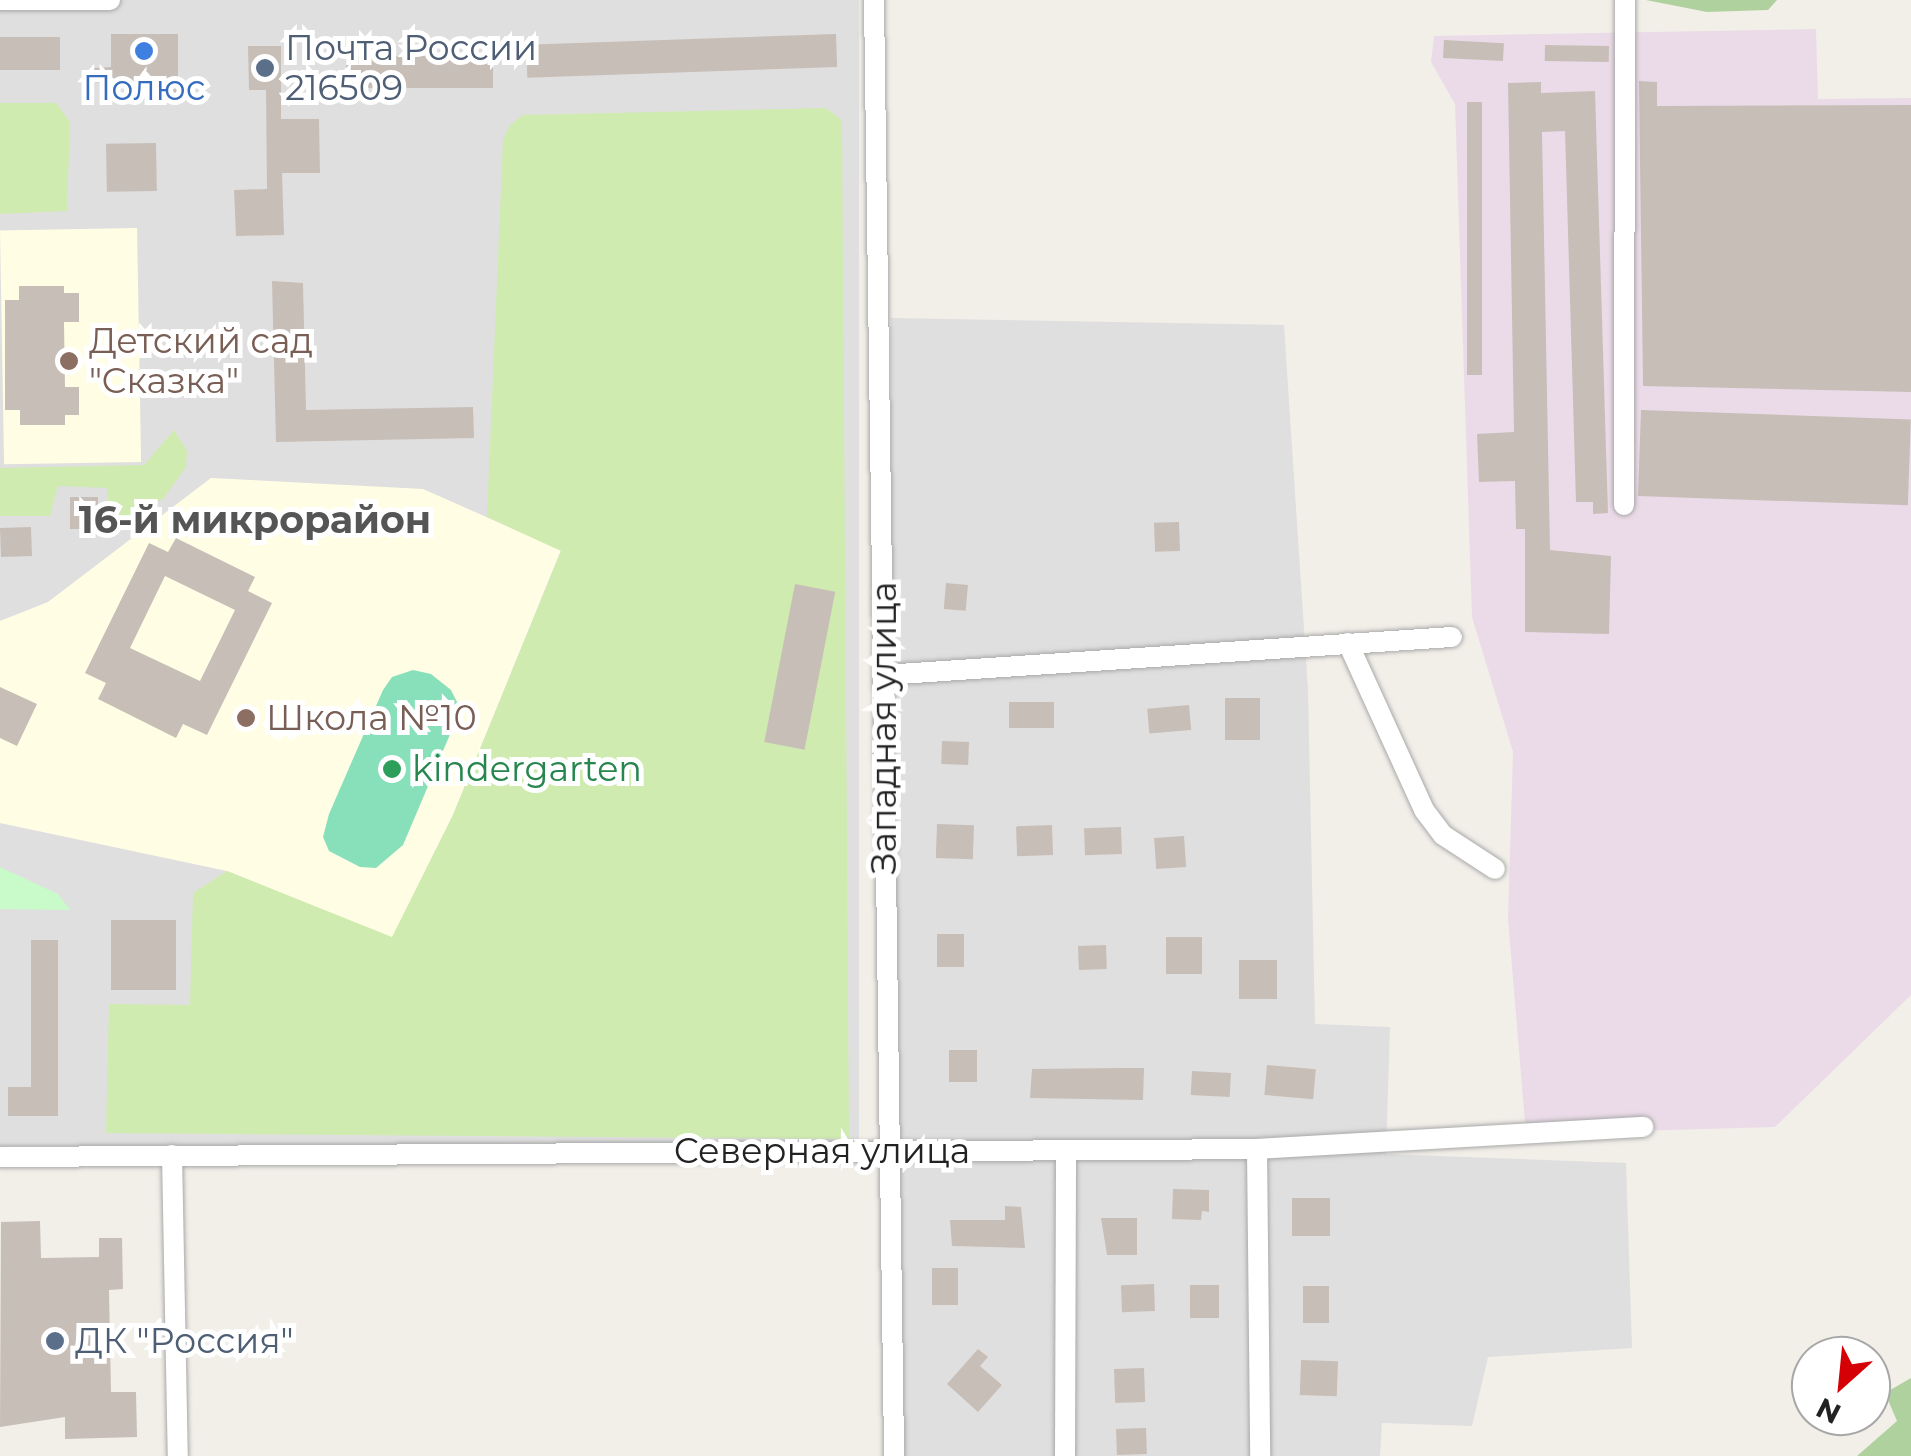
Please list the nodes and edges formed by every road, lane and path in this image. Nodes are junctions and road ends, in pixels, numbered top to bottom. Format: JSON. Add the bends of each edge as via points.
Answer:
{"nodes":[{"id":1,"x":0,"y":0,"type":"edge"},
{"id":2,"x":110,"y":0,"type":"edge"},
{"id":3,"x":874,"y":0,"type":"edge"},
{"id":4,"x":1625,"y":0,"type":"edge"},
{"id":5,"x":1624,"y":505,"type":"dead end"},
{"id":6,"x":1452,"y":637,"type":"dead end"},
{"id":7,"x":1348,"y":643,"type":"junction"},
{"id":8,"x":884,"y":675,"type":"junction"},
{"id":9,"x":1495,"y":869,"type":"dead end"},
{"id":10,"x":1644,"y":1127,"type":"dead end"},
{"id":11,"x":1257,"y":1148,"type":"junction"},
{"id":12,"x":885,"y":1150,"type":"junction"},
{"id":13,"x":1066,"y":1150,"type":"junction"},
{"id":14,"x":172,"y":1155,"type":"junction"},
{"id":15,"x":0,"y":1157,"type":"edge"},
{"id":16,"x":178,"y":1456,"type":"edge"},
{"id":17,"x":894,"y":1456,"type":"edge"},
{"id":18,"x":1065,"y":1456,"type":"edge"},
{"id":19,"x":1260,"y":1456,"type":"edge"}],
"edges":[{"from":1,"to":2,"type":"street"},
{"from":3,"to":8,"type":"street","name":"Западная улица"},
{"from":4,"to":5,"type":"street"},
{"from":6,"to":7,"type":"street"},
{"from":7,"to":8,"type":"street"},
{"from":7,"to":9,"type":"street","via":[[1424,810],[1442,835]]},
{"from":8,"to":12,"type":"street","name":"Западная улица"},
{"from":10,"to":11,"type":"street","name":"Северная улица"},
{"from":11,"to":13,"type":"street","name":"Северная улица"},
{"from":11,"to":19,"type":"street"},
{"from":12,"to":13,"type":"street","name":"Северная улица"},
{"from":12,"to":14,"type":"street","name":"Северная улица"},
{"from":12,"to":17,"type":"street","name":"Западная улица"},
{"from":13,"to":18,"type":"street"},
{"from":14,"to":15,"type":"street","name":"Северная улица"},
{"from":14,"to":16,"type":"street"}]}
